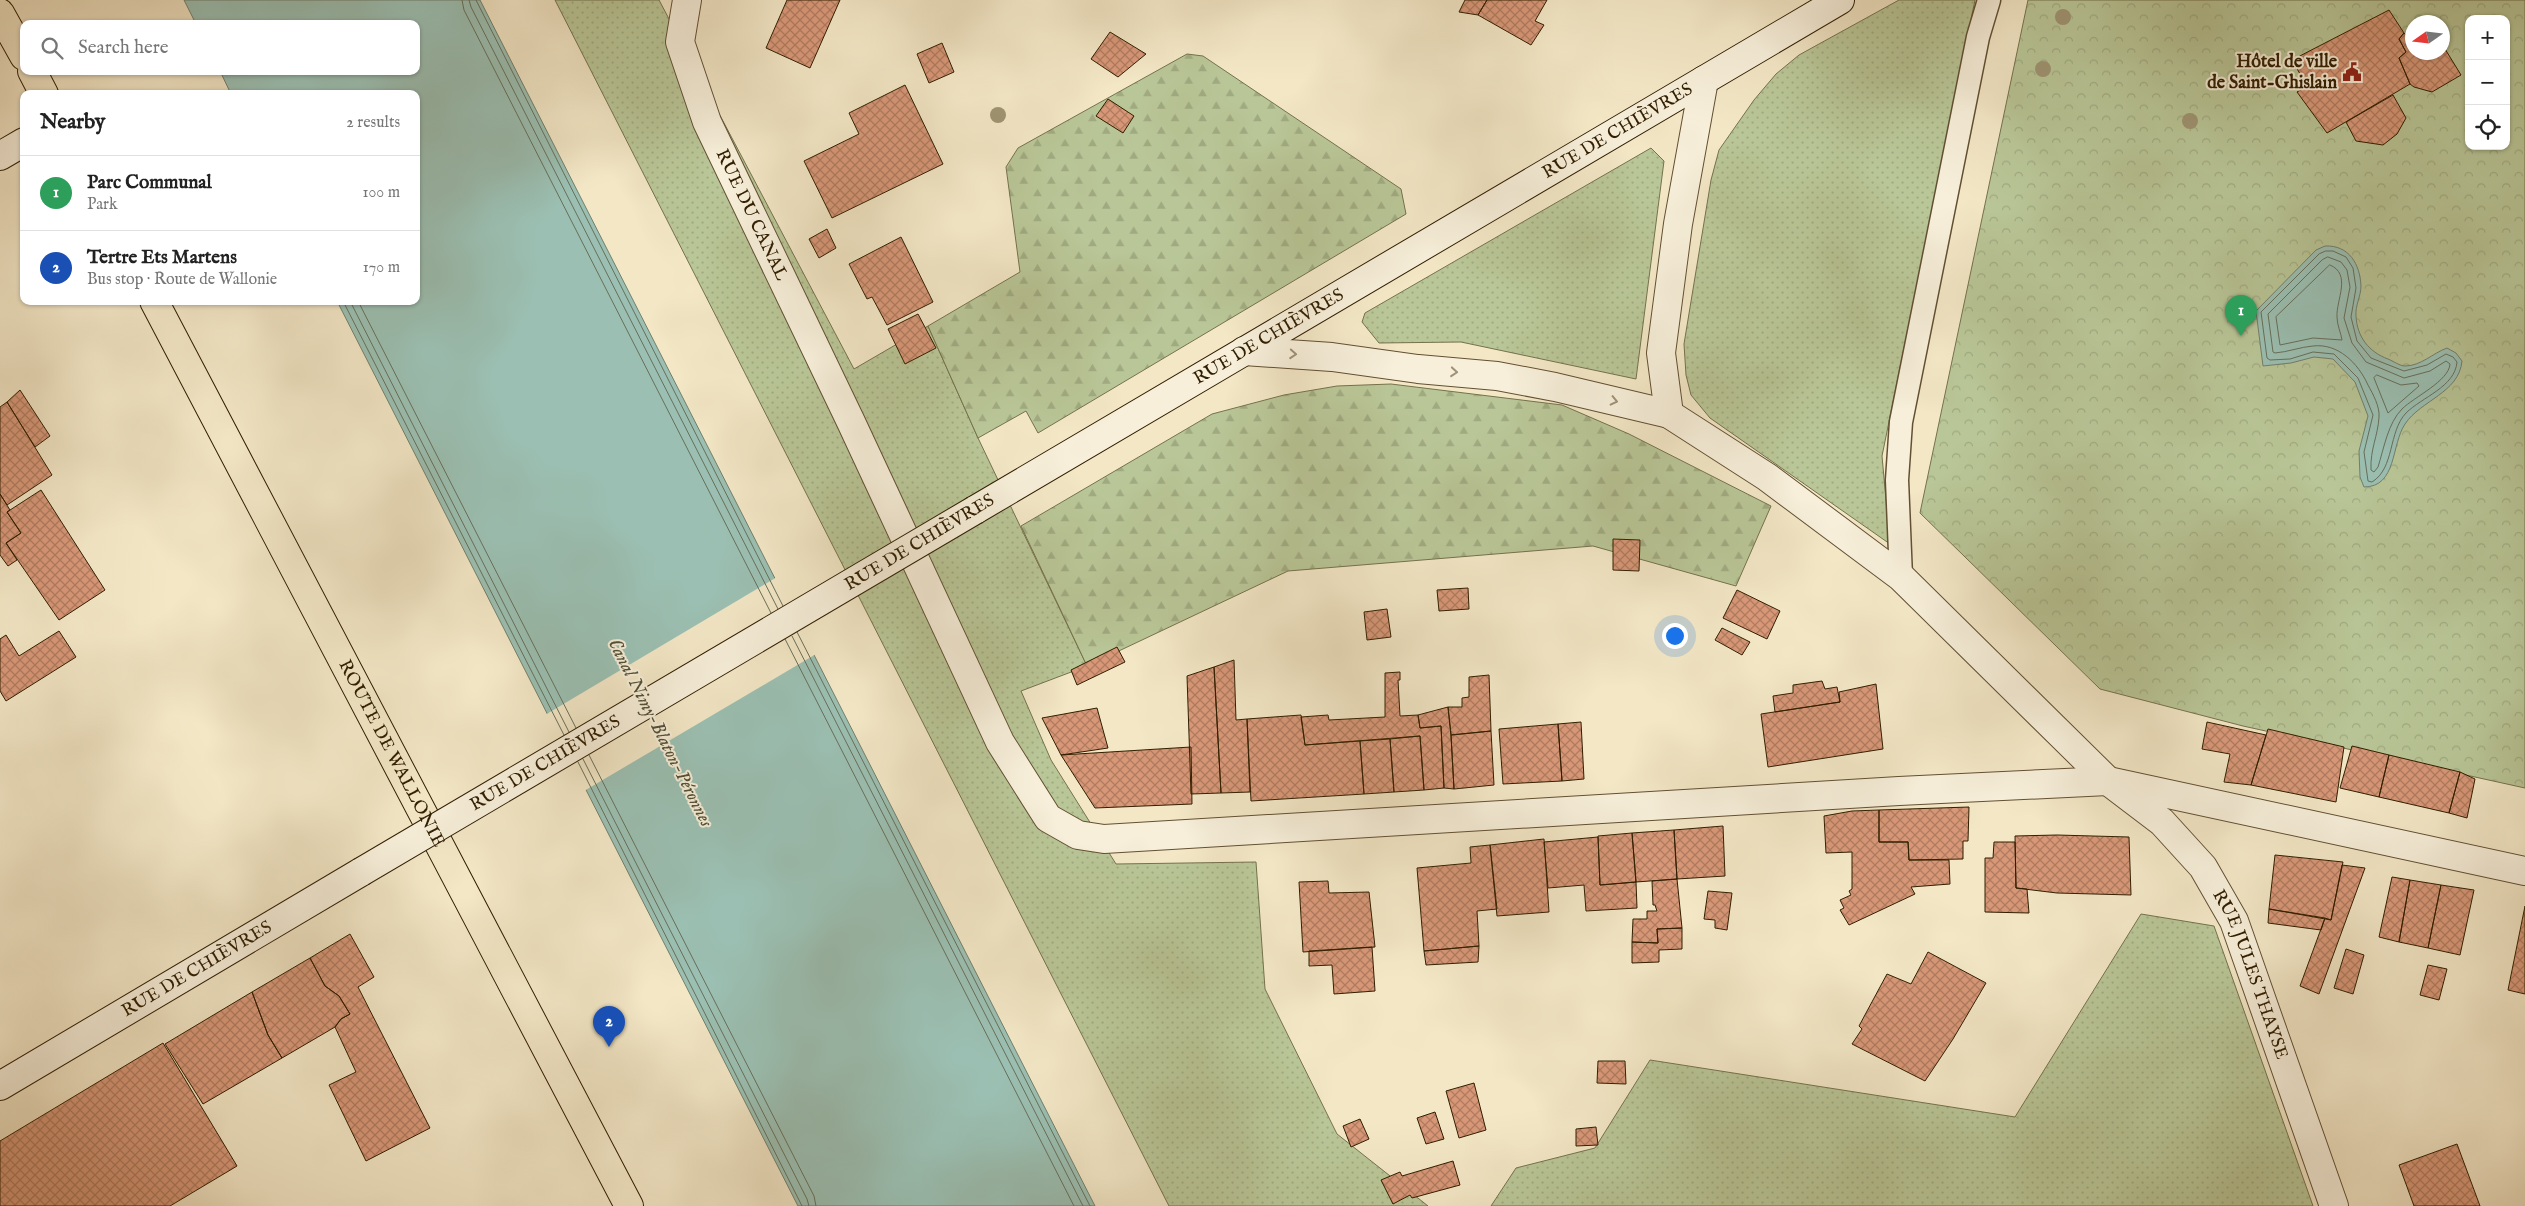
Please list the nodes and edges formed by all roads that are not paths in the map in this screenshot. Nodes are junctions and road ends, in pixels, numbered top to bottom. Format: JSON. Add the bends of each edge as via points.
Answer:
{"nodes":[{"id":1,"x":687,"y":0,"type":"edge"},
{"id":2,"x":1840,"y":0,"type":"edge"},
{"id":3,"x":1989,"y":0,"type":"edge"},
{"id":4,"x":0,"y":13,"type":"edge"},
{"id":5,"x":20,"y":49,"type":"edge"},
{"id":6,"x":34,"y":75,"type":"edge"},
{"id":7,"x":1704,"y":80,"type":"junction"},
{"id":8,"x":42,"y":90,"type":"edge"},
{"id":9,"x":20,"y":144,"type":"edge"},
{"id":10,"x":0,"y":156,"type":"edge"},
{"id":11,"x":156,"y":305,"type":"edge"},
{"id":12,"x":1244,"y":351,"type":"junction"},
{"id":13,"x":1669,"y":414,"type":"junction"},
{"id":14,"x":1901,"y":577,"type":"junction"},
{"id":15,"x":2108,"y":781,"type":"junction"},
{"id":16,"x":2525,"y":871,"type":"edge"},
{"id":17,"x":0,"y":1086,"type":"edge"},
{"id":18,"x":629,"y":1206,"type":"edge"},
{"id":19,"x":2334,"y":1206,"type":"edge"}],
"edges":[{"from":1,"to":15,"type":"street","name":"RUE DU CANAL","via":[[680,42],[707,122],[1000,742],[1048,818],[1078,835],[1104,839]]},
{"from":2,"to":7,"type":"street","name":"RUE DE CHIÈVRES"},
{"from":3,"to":14,"type":"lane","via":[[1978,37],[1901,422],[1897,480]]},
{"from":4,"to":5,"type":"main road"},
{"from":6,"to":8,"type":"main road"},
{"from":7,"to":12,"type":"street","name":"RUE DE CHIÈVRES"},
{"from":7,"to":13,"type":"street","via":[[1678,224],[1661,353]]},
{"from":9,"to":10,"type":"street"},
{"from":11,"to":18,"type":"main road","name":"ROUTE DE WALLONIE"},
{"from":12,"to":13,"type":"street","name":"RUE JULES THAYSE","one_way":true,"via":[[1332,357],[1497,376]]},
{"from":12,"to":17,"type":"street","name":"RUE DE CHIÈVRES","bridge":true},
{"from":13,"to":14,"type":"street","name":"RUE JULES THAYSE","via":[[1767,477]]},
{"from":14,"to":15,"type":"street","name":"RUE JULES THAYSE"},
{"from":15,"to":16,"type":"street","name":"RUE DU CANAL"},
{"from":15,"to":19,"type":"street","name":"RUE JULES THAYSE","via":[[2162,822],[2203,867],[2234,921]]}]}
